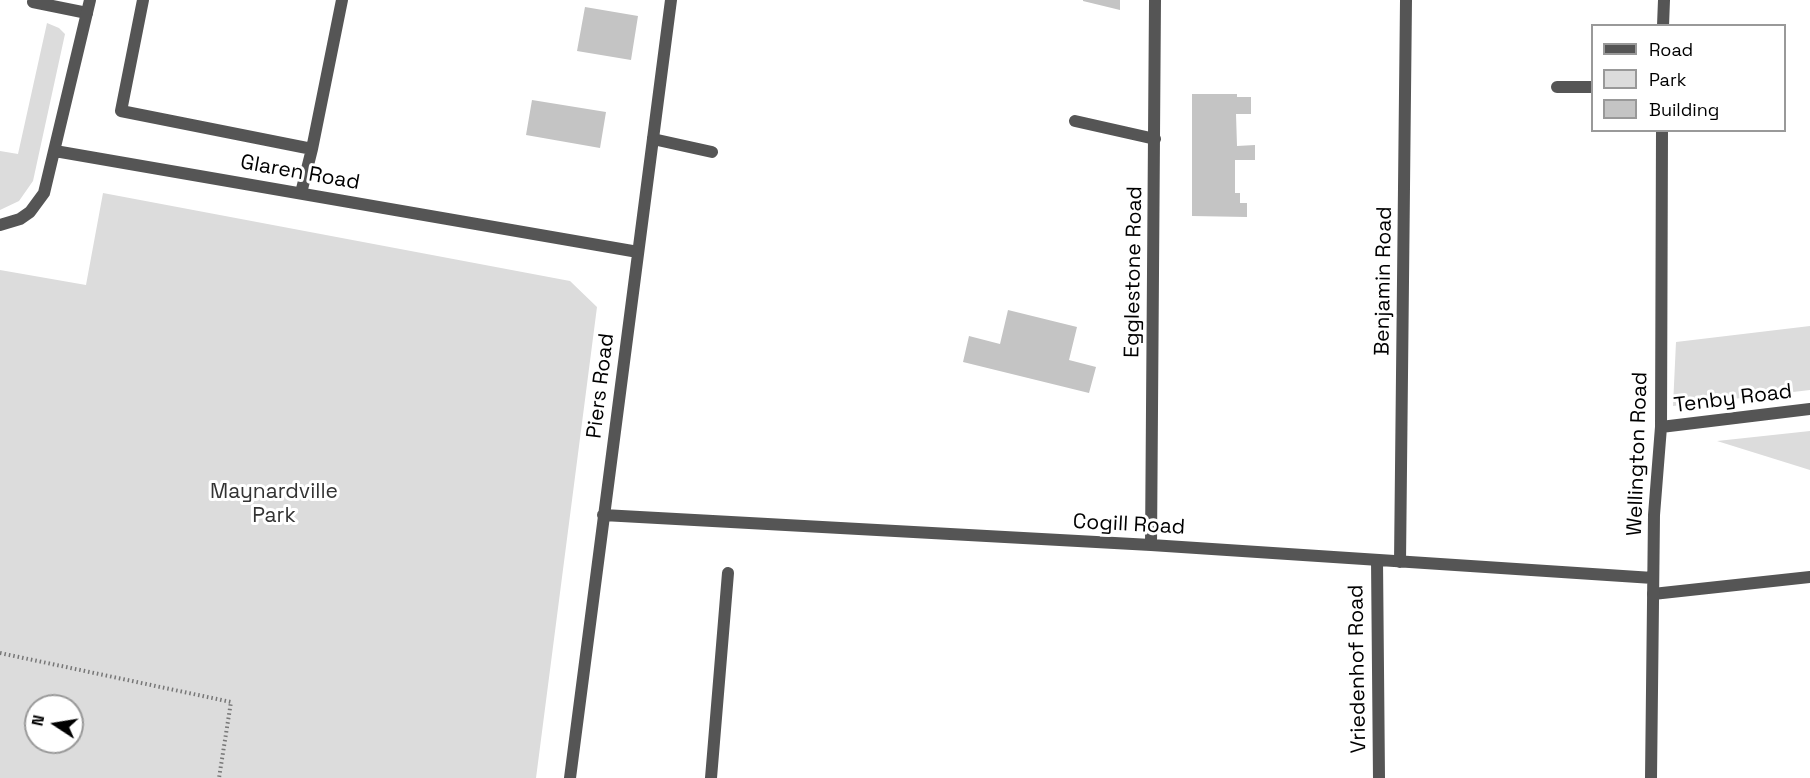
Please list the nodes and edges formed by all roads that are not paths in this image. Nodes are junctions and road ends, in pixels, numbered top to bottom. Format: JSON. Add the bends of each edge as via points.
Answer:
{"nodes":[{"id":1,"x":90,"y":0,"type":"edge"},
{"id":2,"x":143,"y":0,"type":"edge"},
{"id":3,"x":342,"y":0,"type":"edge"},
{"id":4,"x":671,"y":0,"type":"edge"},
{"id":5,"x":1155,"y":0,"type":"edge"},
{"id":6,"x":1406,"y":0,"type":"edge"},
{"id":7,"x":1664,"y":0,"type":"edge"},
{"id":8,"x":33,"y":2,"type":"edge"},
{"id":9,"x":87,"y":13,"type":"junction"},
{"id":10,"x":1663,"y":24,"type":"edge"},
{"id":11,"x":1557,"y":87,"type":"dead end"},
{"id":12,"x":1591,"y":87,"type":"edge"},
{"id":13,"x":1075,"y":121,"type":"dead end"},
{"id":14,"x":1662,"y":132,"type":"edge"},
{"id":15,"x":653,"y":139,"type":"junction"},
{"id":16,"x":1155,"y":139,"type":"junction"},
{"id":17,"x":312,"y":149,"type":"junction"},
{"id":18,"x":55,"y":151,"type":"junction"},
{"id":19,"x":712,"y":152,"type":"dead end"},
{"id":20,"x":301,"y":193,"type":"junction"},
{"id":21,"x":0,"y":225,"type":"edge"},
{"id":22,"x":638,"y":252,"type":"junction"},
{"id":23,"x":1810,"y":409,"type":"edge"},
{"id":24,"x":1660,"y":427,"type":"junction"},
{"id":25,"x":603,"y":515,"type":"junction"},
{"id":26,"x":1151,"y":545,"type":"junction"},
{"id":27,"x":1377,"y":560,"type":"junction"},
{"id":28,"x":1400,"y":562,"type":"junction"},
{"id":29,"x":728,"y":573,"type":"dead end"},
{"id":30,"x":1810,"y":577,"type":"edge"},
{"id":31,"x":1653,"y":578,"type":"junction"},
{"id":32,"x":1653,"y":594,"type":"junction"},
{"id":33,"x":570,"y":778,"type":"edge"},
{"id":34,"x":711,"y":778,"type":"edge"},
{"id":35,"x":1379,"y":778,"type":"edge"},
{"id":36,"x":1651,"y":778,"type":"edge"}],
"edges":[{"from":1,"to":9,"type":"street"},
{"from":2,"to":17,"type":"street","via":[[121,111]]},
{"from":3,"to":17,"type":"street"},
{"from":4,"to":15,"type":"street","name":"Piers Road"},
{"from":5,"to":16,"type":"street","name":"Egglestone Road"},
{"from":6,"to":28,"type":"street","name":"Benjamin Road"},
{"from":7,"to":10,"type":"street"},
{"from":8,"to":9,"type":"street"},
{"from":9,"to":18,"type":"street"},
{"from":11,"to":12,"type":"street"},
{"from":13,"to":16,"type":"street"},
{"from":14,"to":24,"type":"street","name":"Wellington Road"},
{"from":15,"to":19,"type":"street"},
{"from":15,"to":22,"type":"street","name":"Piers Road"},
{"from":16,"to":26,"type":"street","name":"Egglestone Road"},
{"from":17,"to":20,"type":"street"},
{"from":18,"to":20,"type":"street","name":"Glaren Road"},
{"from":18,"to":21,"type":"street","via":[[38,203],[20,219]]},
{"from":20,"to":22,"type":"street","name":"Glaren Road"},
{"from":22,"to":25,"type":"street","name":"Piers Road"},
{"from":23,"to":24,"type":"street","name":"Tenby Road"},
{"from":24,"to":31,"type":"street","name":"Wellington Road"},
{"from":25,"to":26,"type":"street","name":"Cogill Road"},
{"from":25,"to":33,"type":"street","name":"Piers Road"},
{"from":26,"to":27,"type":"street","name":"Cogill Road"},
{"from":27,"to":28,"type":"street","name":"Cogill Road"},
{"from":27,"to":35,"type":"street","name":"Vriedenhof Road"},
{"from":28,"to":31,"type":"street","name":"Cogill Road"},
{"from":29,"to":34,"type":"street"},
{"from":30,"to":32,"type":"street"},
{"from":31,"to":32,"type":"street","name":"Wellington Road"},
{"from":32,"to":36,"type":"street","name":"Wellington Road"}]}
